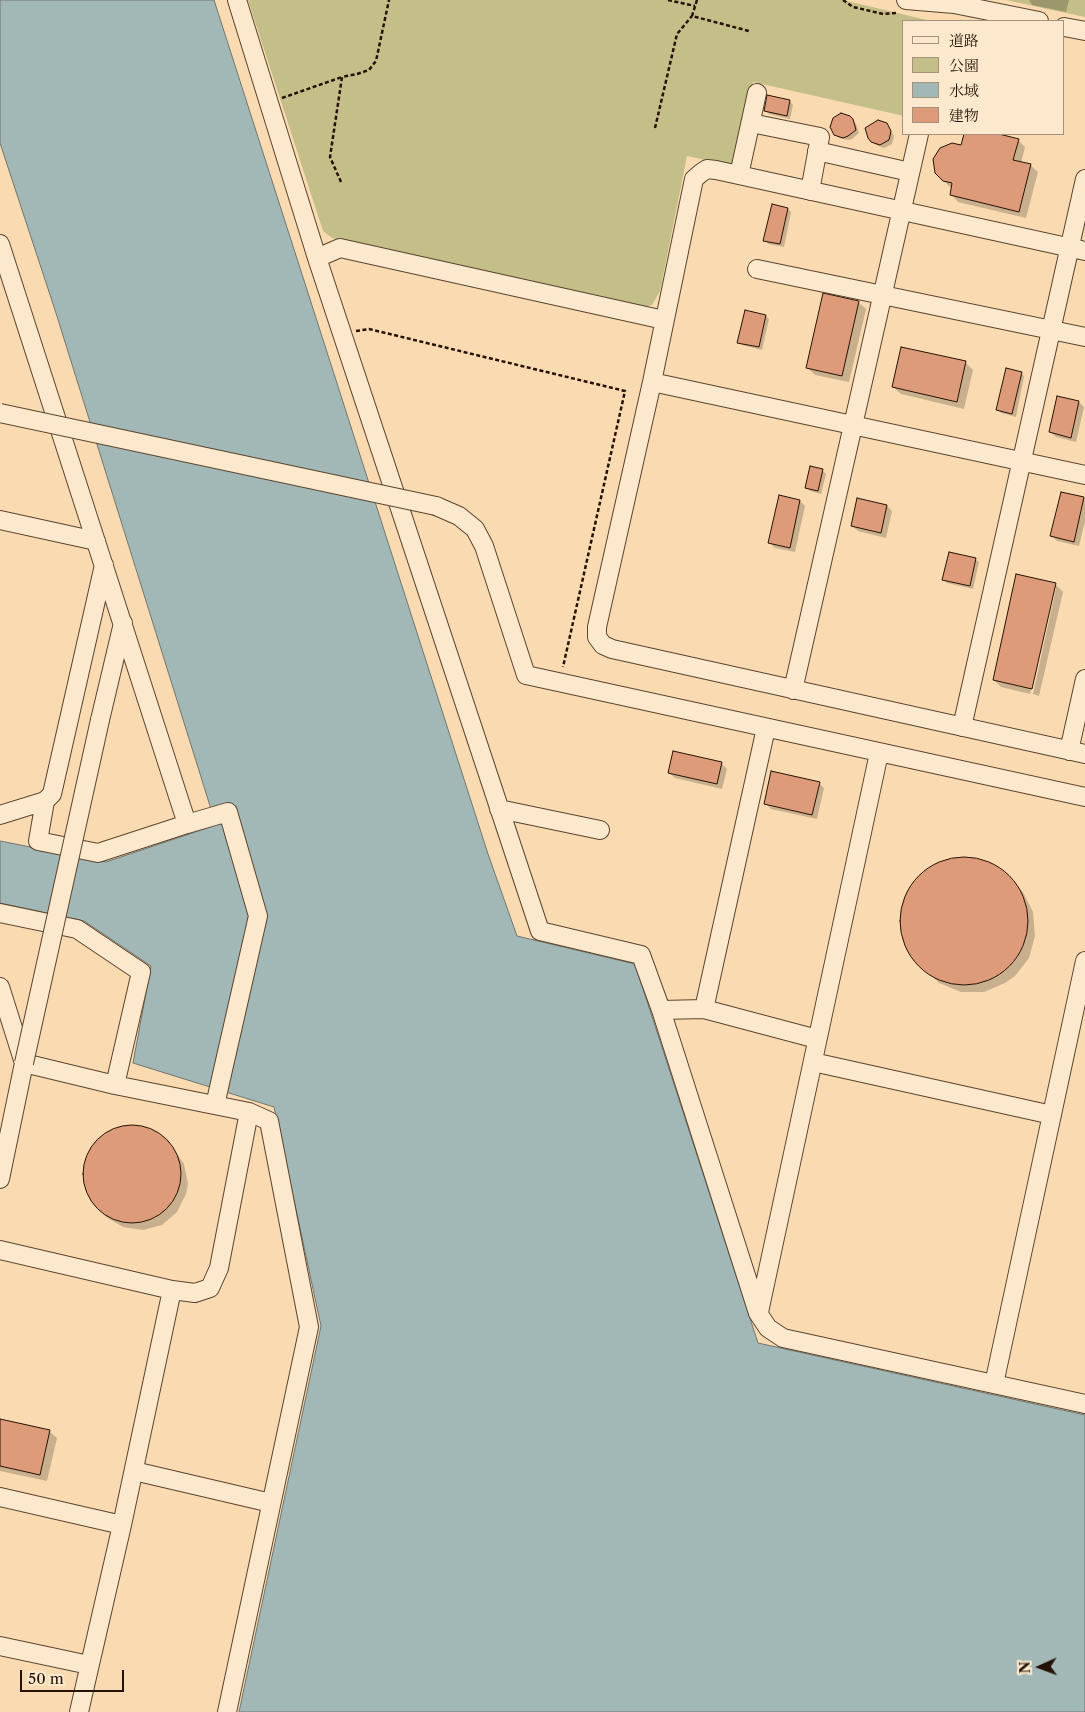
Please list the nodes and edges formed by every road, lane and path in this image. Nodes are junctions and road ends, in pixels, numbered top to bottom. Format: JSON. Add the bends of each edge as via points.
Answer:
{"nodes":[{"id":1,"x":236,"y":0,"type":"edge"},
{"id":2,"x":389,"y":0,"type":"edge"},
{"id":3,"x":668,"y":0,"type":"edge"},
{"id":4,"x":697,"y":0,"type":"edge"},
{"id":5,"x":906,"y":0,"type":"edge"},
{"id":6,"x":949,"y":2,"type":"edge"},
{"id":7,"x":695,"y":6,"type":"junction"},
{"id":8,"x":692,"y":16,"type":"junction"},
{"id":9,"x":1020,"y":19,"type":"edge"},
{"id":10,"x":1065,"y":27,"type":"edge"},
{"id":11,"x":750,"y":31,"type":"dead end"},
{"id":12,"x":1085,"y":31,"type":"edge"},
{"id":13,"x":342,"y":77,"type":"junction"},
{"id":14,"x":757,"y":93,"type":"dead end"},
{"id":15,"x":268,"y":102,"type":"junction"},
{"id":16,"x":751,"y":123,"type":"junction"},
{"id":17,"x":655,"y":128,"type":"dead end"},
{"id":18,"x":919,"y":135,"type":"edge"},
{"id":19,"x":818,"y":151,"type":"junction"},
{"id":20,"x":910,"y":172,"type":"junction"},
{"id":21,"x":739,"y":175,"type":"junction"},
{"id":22,"x":1085,"y":179,"type":"edge"},
{"id":23,"x":341,"y":182,"type":"dead end"},
{"id":24,"x":810,"y":190,"type":"junction"},
{"id":25,"x":901,"y":211,"type":"junction"},
{"id":26,"x":0,"y":244,"type":"edge"},
{"id":27,"x":1078,"y":250,"type":"edge"},
{"id":28,"x":317,"y":258,"type":"junction"},
{"id":29,"x":757,"y":269,"type":"dead end"},
{"id":30,"x":882,"y":295,"type":"junction"},
{"id":31,"x":664,"y":320,"type":"junction"},
{"id":32,"x":1050,"y":330,"type":"junction"},
{"id":33,"x":343,"y":336,"type":"junction"},
{"id":34,"x":1085,"y":336,"type":"edge"},
{"id":35,"x":652,"y":382,"type":"junction"},
{"id":36,"x":0,"y":413,"type":"edge"},
{"id":37,"x":853,"y":425,"type":"junction"},
{"id":38,"x":1022,"y":462,"type":"junction"},
{"id":39,"x":1085,"y":475,"type":"edge"},
{"id":40,"x":0,"y":520,"type":"edge"},
{"id":41,"x":96,"y":542,"type":"junction"},
{"id":42,"x":104,"y":565,"type":"junction"},
{"id":43,"x":123,"y":623,"type":"junction"},
{"id":44,"x":1085,"y":679,"type":"edge"},
{"id":45,"x":559,"y":682,"type":"junction"},
{"id":46,"x":793,"y":690,"type":"junction"},
{"id":47,"x":962,"y":727,"type":"junction"},
{"id":48,"x":766,"y":728,"type":"junction"},
{"id":49,"x":1077,"y":752,"type":"edge"},
{"id":50,"x":879,"y":753,"type":"junction"},
{"id":51,"x":1085,"y":797,"type":"edge"},
{"id":52,"x":45,"y":800,"type":"junction"},
{"id":53,"x":499,"y":809,"type":"junction"},
{"id":54,"x":0,"y":815,"type":"edge"},
{"id":55,"x":187,"y":824,"type":"junction"},
{"id":56,"x":600,"y":830,"type":"dead end"},
{"id":57,"x":0,"y":913,"type":"edge"},
{"id":58,"x":1085,"y":961,"type":"edge"},
{"id":59,"x":0,"y":987,"type":"edge"},
{"id":60,"x":704,"y":1009,"type":"junction"},
{"id":61,"x":661,"y":1010,"type":"junction"},
{"id":62,"x":817,"y":1039,"type":"junction"},
{"id":63,"x":812,"y":1062,"type":"junction"},
{"id":64,"x":24,"y":1064,"type":"junction"},
{"id":65,"x":115,"y":1085,"type":"junction"},
{"id":66,"x":215,"y":1105,"type":"junction"},
{"id":67,"x":249,"y":1112,"type":"junction"},
{"id":68,"x":1052,"y":1115,"type":"junction"},
{"id":69,"x":0,"y":1179,"type":"edge"},
{"id":70,"x":0,"y":1250,"type":"edge"},
{"id":71,"x":172,"y":1290,"type":"junction"},
{"id":72,"x":758,"y":1313,"type":"junction"},
{"id":73,"x":994,"y":1384,"type":"junction"},
{"id":74,"x":1085,"y":1404,"type":"edge"},
{"id":75,"x":134,"y":1471,"type":"junction"},
{"id":76,"x":0,"y":1497,"type":"edge"},
{"id":77,"x":272,"y":1503,"type":"junction"},
{"id":78,"x":122,"y":1525,"type":"junction"},
{"id":79,"x":0,"y":1646,"type":"edge"},
{"id":80,"x":89,"y":1665,"type":"junction"},
{"id":81,"x":79,"y":1712,"type":"edge"},
{"id":82,"x":227,"y":1712,"type":"edge"}],
"edges":[{"from":1,"to":15,"type":"street"},
{"from":2,"to":13,"type":"path","via":[[376,61],[369,70]]},
{"from":3,"to":7,"type":"path"},
{"from":4,"to":7,"type":"path"},
{"from":5,"to":6,"type":"street"},
{"from":6,"to":9,"type":"street"},
{"from":7,"to":8,"type":"path"},
{"from":8,"to":11,"type":"path"},
{"from":8,"to":17,"type":"path","via":[[677,34]]},
{"from":10,"to":12,"type":"street"},
{"from":13,"to":15,"type":"path"},
{"from":13,"to":23,"type":"path","via":[[330,158]]},
{"from":14,"to":16,"type":"street"},
{"from":15,"to":28,"type":"street"},
{"from":16,"to":19,"type":"street","via":[[820,137]]},
{"from":16,"to":21,"type":"street"},
{"from":18,"to":20,"type":"street"},
{"from":19,"to":20,"type":"street"},
{"from":19,"to":24,"type":"street"},
{"from":20,"to":25,"type":"street"},
{"from":21,"to":24,"type":"street"},
{"from":21,"to":31,"type":"street","via":[[707,169],[694,179]]},
{"from":22,"to":27,"type":"street"},
{"from":24,"to":25,"type":"street"},
{"from":25,"to":27,"type":"street"},
{"from":25,"to":30,"type":"street"},
{"from":26,"to":41,"type":"street"},
{"from":27,"to":32,"type":"street"},
{"from":28,"to":31,"type":"street","via":[[340,248]]},
{"from":28,"to":33,"type":"street"},
{"from":29,"to":30,"type":"street"},
{"from":30,"to":32,"type":"street"},
{"from":30,"to":37,"type":"street"},
{"from":31,"to":35,"type":"street"},
{"from":32,"to":34,"type":"street"},
{"from":32,"to":38,"type":"street"},
{"from":33,"to":45,"type":"path","via":[[369,329],[626,391]]},
{"from":33,"to":53,"type":"street"},
{"from":35,"to":37,"type":"street"},
{"from":35,"to":46,"type":"street","via":[[601,603],[597,638],[612,649]]},
{"from":36,"to":45,"type":"street","bridge":true,"via":[[436,506],[459,516],[475,529],[484,546],[526,675]]},
{"from":37,"to":38,"type":"street"},
{"from":37,"to":46,"type":"street"},
{"from":38,"to":39,"type":"street"},
{"from":38,"to":47,"type":"street"},
{"from":40,"to":41,"type":"street"},
{"from":41,"to":42,"type":"street"},
{"from":42,"to":43,"type":"street"},
{"from":42,"to":52,"type":"street","via":[[52,794]]},
{"from":43,"to":55,"type":"street"},
{"from":43,"to":64,"type":"street","bridge":true},
{"from":44,"to":49,"type":"street"},
{"from":45,"to":48,"type":"street"},
{"from":46,"to":47,"type":"street"},
{"from":47,"to":49,"type":"street"},
{"from":48,"to":50,"type":"street"},
{"from":48,"to":60,"type":"street"},
{"from":50,"to":51,"type":"street"},
{"from":50,"to":62,"type":"street"},
{"from":52,"to":54,"type":"street"},
{"from":52,"to":55,"type":"street","via":[[38,841],[98,853]]},
{"from":53,"to":56,"type":"street"},
{"from":53,"to":61,"type":"street","via":[[540,931],[641,955]]},
{"from":55,"to":66,"type":"street","via":[[228,812],[258,916]]},
{"from":57,"to":65,"type":"street","via":[[77,929],[141,972]]},
{"from":58,"to":68,"type":"street"},
{"from":59,"to":64,"type":"street"},
{"from":60,"to":61,"type":"street"},
{"from":60,"to":62,"type":"street"},
{"from":61,"to":72,"type":"street"},
{"from":62,"to":63,"type":"street"},
{"from":63,"to":68,"type":"street"},
{"from":63,"to":72,"type":"street"},
{"from":64,"to":65,"type":"street"},
{"from":64,"to":69,"type":"street"},
{"from":65,"to":66,"type":"street"},
{"from":66,"to":67,"type":"street"},
{"from":67,"to":71,"type":"street","via":[[219,1268],[210,1288],[195,1293]]},
{"from":67,"to":77,"type":"street","via":[[269,1121],[309,1328]]},
{"from":68,"to":73,"type":"street"},
{"from":70,"to":71,"type":"street"},
{"from":71,"to":75,"type":"street"},
{"from":72,"to":73,"type":"street","via":[[768,1328],[783,1338]]},
{"from":73,"to":74,"type":"street"},
{"from":75,"to":77,"type":"street"},
{"from":75,"to":78,"type":"street"},
{"from":76,"to":78,"type":"street"},
{"from":77,"to":82,"type":"street"},
{"from":78,"to":80,"type":"street"},
{"from":79,"to":80,"type":"street"},
{"from":80,"to":81,"type":"street"}]}
